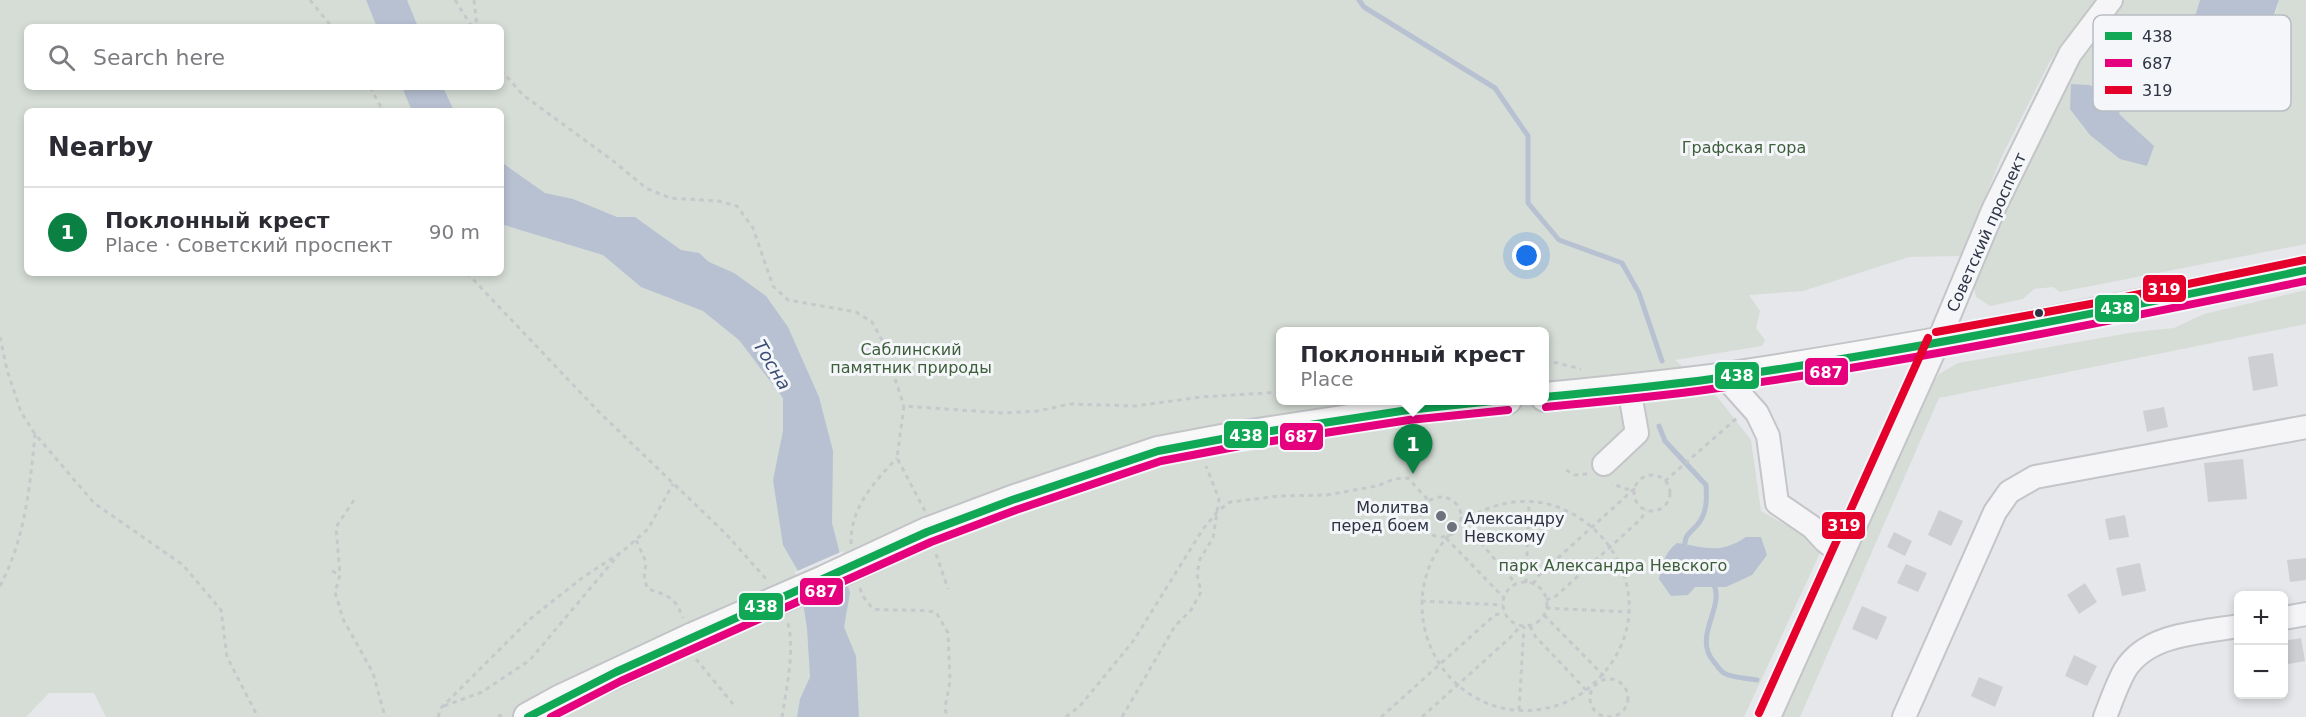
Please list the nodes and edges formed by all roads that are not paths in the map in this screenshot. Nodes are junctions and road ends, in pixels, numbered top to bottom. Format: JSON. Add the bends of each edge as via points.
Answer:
{"nodes":[{"id":1,"x":2110,"y":0,"type":"edge"},
{"id":2,"x":2099,"y":15,"type":"edge"},
{"id":3,"x":2093,"y":23,"type":"edge"},
{"id":4,"x":2306,"y":270,"type":"edge"},
{"id":5,"x":1938,"y":342,"type":"junction"},
{"id":6,"x":1725,"y":377,"type":"junction"},
{"id":7,"x":1629,"y":388,"type":"junction"},
{"id":8,"x":1549,"y":397,"type":"edge"},
{"id":9,"x":1458,"y":405,"type":"edge"},
{"id":10,"x":2306,"y":427,"type":"edge"},
{"id":11,"x":1604,"y":464,"type":"dead end"},
{"id":12,"x":1842,"y":554,"type":"junction"},
{"id":13,"x":2306,"y":614,"type":"edge"},
{"id":14,"x":2288,"y":617,"type":"edge"},
{"id":15,"x":2234,"y":627,"type":"edge"},
{"id":16,"x":528,"y":717,"type":"edge"},
{"id":17,"x":1769,"y":717,"type":"edge"},
{"id":18,"x":1904,"y":717,"type":"edge"},
{"id":19,"x":2104,"y":717,"type":"edge"}],
"edges":[{"from":1,"to":2,"type":"street","name":"Советский проспект"},
{"from":3,"to":5,"type":"street","name":"Советский проспект","via":[[2070,54],[1994,208]]},
{"from":4,"to":5,"type":"main road"},
{"from":5,"to":6,"type":"main road"},
{"from":5,"to":12,"type":"street","name":"Советский проспект"},
{"from":6,"to":7,"type":"main road"},
{"from":6,"to":12,"type":"street","via":[[1757,413],[1768,436],[1777,503]]},
{"from":7,"to":8,"type":"main road"},
{"from":7,"to":11,"type":"street","via":[[1637,433]]},
{"from":9,"to":16,"type":"main road","bridge":true,"via":[[1158,451],[1012,500],[929,532],[689,638]]},
{"from":10,"to":18,"type":"street","via":[[2035,477],[2009,492],[1995,512]]},
{"from":12,"to":17,"type":"street","name":"Советский проспект"},
{"from":13,"to":14,"type":"street"},
{"from":15,"to":19,"type":"street","via":[[2165,639],[2142,649],[2126,670]]}]}
